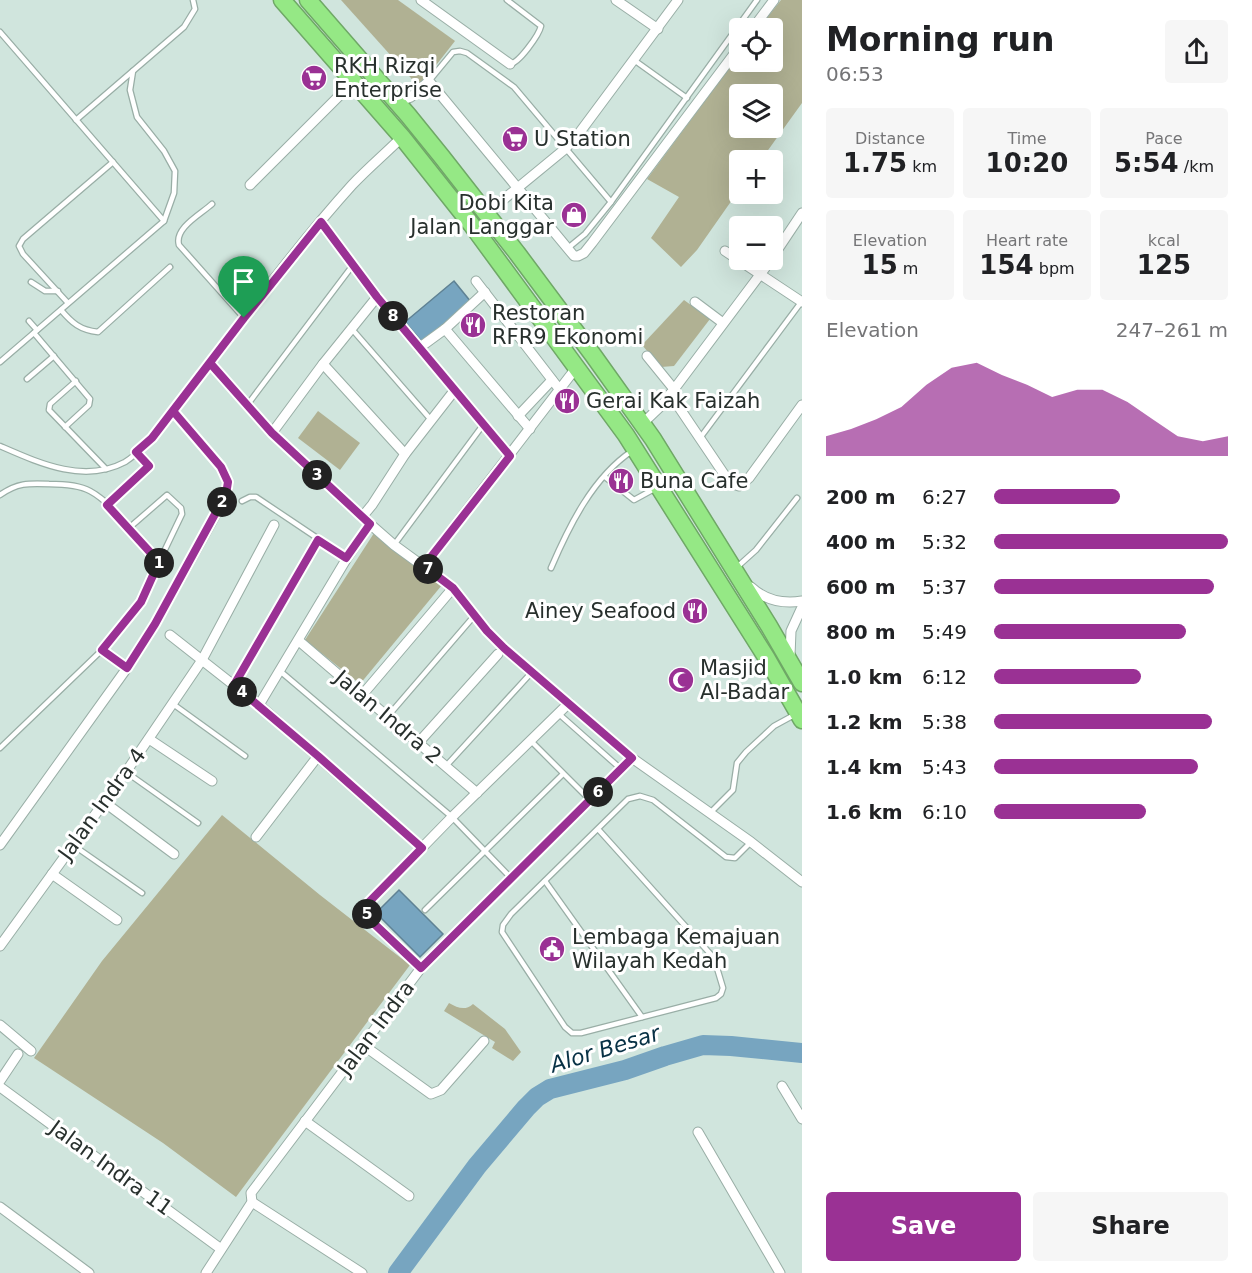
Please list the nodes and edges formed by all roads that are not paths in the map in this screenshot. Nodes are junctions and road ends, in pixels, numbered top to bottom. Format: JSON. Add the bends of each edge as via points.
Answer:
{"nodes":[{"id":1,"x":193,"y":0,"type":"edge"},
{"id":2,"x":282,"y":0,"type":"edge"},
{"id":3,"x":308,"y":0,"type":"edge"},
{"id":4,"x":421,"y":0,"type":"edge"},
{"id":5,"x":507,"y":0,"type":"edge"},
{"id":6,"x":616,"y":0,"type":"edge"},
{"id":7,"x":678,"y":0,"type":"edge"},
{"id":8,"x":757,"y":0,"type":"edge"},
{"id":9,"x":774,"y":0,"type":"edge"},
{"id":10,"x":760,"y":18,"type":"edge"},
{"id":11,"x":658,"y":28,"type":"junction"},
{"id":12,"x":0,"y":32,"type":"edge"},
{"id":13,"x":634,"y":60,"type":"junction"},
{"id":14,"x":729,"y":61,"type":"edge"},
{"id":15,"x":510,"y":64,"type":"joint"},
{"id":16,"x":133,"y":71,"type":"junction"},
{"id":17,"x":354,"y":81,"type":"junction"},
{"id":18,"x":429,"y":81,"type":"junction"},
{"id":19,"x":687,"y":98,"type":"junction"},
{"id":20,"x":397,"y":102,"type":"junction"},
{"id":21,"x":76,"y":120,"type":"junction"},
{"id":22,"x":402,"y":137,"type":"junction"},
{"id":23,"x":565,"y":149,"type":"junction"},
{"id":24,"x":113,"y":162,"type":"junction"},
{"id":25,"x":250,"y":185,"type":"dead end"},
{"id":26,"x":519,"y":189,"type":"junction"},
{"id":27,"x":611,"y":202,"type":"junction"},
{"id":28,"x":212,"y":204,"type":"dead end"},
{"id":29,"x":487,"y":213,"type":"junction"},
{"id":30,"x":802,"y":213,"type":"edge"},
{"id":31,"x":164,"y":221,"type":"junction"},
{"id":32,"x":321,"y":222,"type":"junction"},
{"id":33,"x":783,"y":242,"type":"edge"},
{"id":34,"x":568,"y":248,"type":"junction"},
{"id":35,"x":725,"y":251,"type":"dead end"},
{"id":36,"x":353,"y":265,"type":"junction"},
{"id":37,"x":170,"y":267,"type":"dead end"},
{"id":38,"x":764,"y":270,"type":"edge"},
{"id":39,"x":761,"y":274,"type":"junction"},
{"id":40,"x":476,"y":280,"type":"dead end"},
{"id":41,"x":31,"y":282,"type":"dead end"},
{"id":42,"x":58,"y":291,"type":"junction"},
{"id":43,"x":485,"y":292,"type":"junction"},
{"id":44,"x":377,"y":297,"type":"junction"},
{"id":45,"x":802,"y":301,"type":"edge"},
{"id":46,"x":695,"y":302,"type":"dead end"},
{"id":47,"x":68,"y":303,"type":"junction"},
{"id":48,"x":61,"y":310,"type":"junction"},
{"id":49,"x":244,"y":318,"type":"junction"},
{"id":50,"x":29,"y":321,"type":"dead end"},
{"id":51,"x":723,"y":323,"type":"junction"},
{"id":52,"x":351,"y":328,"type":"junction"},
{"id":53,"x":445,"y":329,"type":"junction"},
{"id":54,"x":35,"y":332,"type":"junction"},
{"id":55,"x":419,"y":348,"type":"junction"},
{"id":56,"x":54,"y":356,"type":"junction"},
{"id":57,"x":647,"y":356,"type":"dead end"},
{"id":58,"x":0,"y":362,"type":"edge"},
{"id":59,"x":210,"y":363,"type":"junction"},
{"id":60,"x":323,"y":364,"type":"junction"},
{"id":61,"x":576,"y":368,"type":"junction"},
{"id":62,"x":27,"y":379,"type":"dead end"},
{"id":63,"x":552,"y":380,"type":"junction"},
{"id":64,"x":76,"y":381,"type":"junction"},
{"id":65,"x":560,"y":390,"type":"junction"},
{"id":66,"x":672,"y":391,"type":"junction"},
{"id":67,"x":454,"y":392,"type":"junction"},
{"id":68,"x":248,"y":405,"type":"junction"},
{"id":69,"x":802,"y":405,"type":"edge"},
{"id":70,"x":173,"y":411,"type":"junction"},
{"id":71,"x":518,"y":416,"type":"junction"},
{"id":72,"x":432,"y":421,"type":"junction"},
{"id":73,"x":642,"y":424,"type":"junction"},
{"id":74,"x":483,"y":425,"type":"junction"},
{"id":75,"x":65,"y":427,"type":"junction"},
{"id":76,"x":530,"y":429,"type":"junction"},
{"id":77,"x":272,"y":433,"type":"junction"},
{"id":78,"x":700,"y":438,"type":"junction"},
{"id":79,"x":0,"y":446,"type":"edge"},
{"id":80,"x":635,"y":449,"type":"junction"},
{"id":81,"x":136,"y":452,"type":"junction"},
{"id":82,"x":405,"y":454,"type":"junction"},
{"id":83,"x":510,"y":456,"type":"junction"},
{"id":84,"x":106,"y":469,"type":"junction"},
{"id":85,"x":605,"y":477,"type":"junction"},
{"id":86,"x":658,"y":486,"type":"junction"},
{"id":87,"x":0,"y":495,"type":"edge"},
{"id":88,"x":797,"y":498,"type":"dead end"},
{"id":89,"x":242,"y":501,"type":"dead end"},
{"id":90,"x":107,"y":505,"type":"junction"},
{"id":91,"x":281,"y":514,"type":"junction"},
{"id":92,"x":362,"y":516,"type":"junction"},
{"id":93,"x":370,"y":524,"type":"junction"},
{"id":94,"x":274,"y":525,"type":"joint"},
{"id":95,"x":129,"y":528,"type":"junction"},
{"id":96,"x":318,"y":540,"type":"junction"},
{"id":97,"x":394,"y":545,"type":"junction"},
{"id":98,"x":346,"y":558,"type":"junction"},
{"id":99,"x":159,"y":562,"type":"junction"},
{"id":100,"x":424,"y":566,"type":"junction"},
{"id":101,"x":551,"y":568,"type":"dead end"},
{"id":102,"x":735,"y":570,"type":"junction"},
{"id":103,"x":453,"y":588,"type":"junction"},
{"id":104,"x":802,"y":601,"type":"edge"},
{"id":105,"x":802,"y":607,"type":"edge"},
{"id":106,"x":475,"y":615,"type":"junction"},
{"id":107,"x":170,"y":635,"type":"dead end"},
{"id":108,"x":299,"y":641,"type":"junction"},
{"id":109,"x":102,"y":650,"type":"junction"},
{"id":110,"x":498,"y":654,"type":"dead end"},
{"id":111,"x":202,"y":660,"type":"junction"},
{"id":112,"x":792,"y":666,"type":"junction"},
{"id":113,"x":127,"y":668,"type":"junction"},
{"id":114,"x":280,"y":671,"type":"junction"},
{"id":115,"x":532,"y":672,"type":"junction"},
{"id":116,"x":802,"y":683,"type":"edge"},
{"id":117,"x":234,"y":685,"type":"junction"},
{"id":118,"x":363,"y":694,"type":"junction"},
{"id":119,"x":569,"y":703,"type":"junction"},
{"id":120,"x":173,"y":704,"type":"junction"},
{"id":121,"x":259,"y":705,"type":"junction"},
{"id":122,"x":559,"y":714,"type":"junction"},
{"id":123,"x":388,"y":716,"type":"junction"},
{"id":124,"x":800,"y":716,"type":"edge"},
{"id":125,"x":149,"y":739,"type":"junction"},
{"id":126,"x":531,"y":741,"type":"junction"},
{"id":127,"x":419,"y":742,"type":"junction"},
{"id":128,"x":0,"y":748,"type":"edge"},
{"id":129,"x":245,"y":756,"type":"dead end"},
{"id":130,"x":318,"y":756,"type":"junction"},
{"id":131,"x":632,"y":758,"type":"junction"},
{"id":132,"x":446,"y":766,"type":"junction"},
{"id":133,"x":621,"y":769,"type":"junction"},
{"id":134,"x":126,"y":772,"type":"junction"},
{"id":135,"x":563,"y":774,"type":"junction"},
{"id":136,"x":212,"y":781,"type":"dead end"},
{"id":137,"x":477,"y":793,"type":"junction"},
{"id":138,"x":590,"y":801,"type":"junction"},
{"id":139,"x":104,"y":802,"type":"junction"},
{"id":140,"x":710,"y":813,"type":"junction"},
{"id":141,"x":452,"y":817,"type":"junction"},
{"id":142,"x":198,"y":823,"type":"dead end"},
{"id":143,"x":598,"y":830,"type":"junction"},
{"id":144,"x":256,"y":837,"type":"dead end"},
{"id":145,"x":751,"y":842,"type":"junction"},
{"id":146,"x":0,"y":845,"type":"edge"},
{"id":147,"x":73,"y":845,"type":"junction"},
{"id":148,"x":422,"y":848,"type":"junction"},
{"id":149,"x":485,"y":852,"type":"junction"},
{"id":150,"x":174,"y":854,"type":"dead end"},
{"id":151,"x":52,"y":874,"type":"junction"},
{"id":152,"x":511,"y":878,"type":"junction"},
{"id":153,"x":545,"y":881,"type":"junction"},
{"id":154,"x":802,"y":882,"type":"edge"},
{"id":155,"x":142,"y":893,"type":"dead end"},
{"id":156,"x":425,"y":910,"type":"dead end"},
{"id":157,"x":117,"y":920,"type":"dead end"},
{"id":158,"x":0,"y":945,"type":"edge"},
{"id":159,"x":421,"y":968,"type":"junction"},
{"id":160,"x":642,"y":1017,"type":"junction"},
{"id":161,"x":0,"y":1025,"type":"edge"},
{"id":162,"x":484,"y":1041,"type":"dead end"},
{"id":163,"x":363,"y":1045,"type":"junction"},
{"id":164,"x":31,"y":1051,"type":"dead end"},
{"id":165,"x":18,"y":1054,"type":"dead end"},
{"id":166,"x":0,"y":1081,"type":"edge"},
{"id":167,"x":782,"y":1086,"type":"dead end"},
{"id":168,"x":0,"y":1088,"type":"edge"},
{"id":169,"x":802,"y":1119,"type":"edge"},
{"id":170,"x":305,"y":1121,"type":"junction"},
{"id":171,"x":698,"y":1132,"type":"dead end"},
{"id":172,"x":409,"y":1196,"type":"dead end"},
{"id":173,"x":252,"y":1202,"type":"junction"},
{"id":174,"x":0,"y":1207,"type":"edge"},
{"id":175,"x":221,"y":1250,"type":"junction"},
{"id":176,"x":89,"y":1273,"type":"edge"},
{"id":177,"x":206,"y":1273,"type":"edge"},
{"id":178,"x":362,"y":1273,"type":"edge"},
{"id":179,"x":780,"y":1273,"type":"edge"}],
"edges":[{"from":1,"to":16,"type":"lane","via":[[195,9],[184,27]]},
{"from":2,"to":17,"type":"highway"},
{"from":3,"to":20,"type":"highway"},
{"from":4,"to":15,"type":"street"},
{"from":5,"to":15,"type":"lane","via":[[541,26],[517,62]]},
{"from":6,"to":11,"type":"street"},
{"from":7,"to":11,"type":"street"},
{"from":8,"to":19,"type":"lane"},
{"from":9,"to":10,"type":"street"},
{"from":11,"to":13,"type":"street"},
{"from":12,"to":21,"type":"lane"},
{"from":13,"to":19,"type":"lane"},
{"from":13,"to":23,"type":"street"},
{"from":14,"to":34,"type":"street","via":[[592,243],[580,256],[573,256]]},
{"from":16,"to":21,"type":"lane"},
{"from":16,"to":31,"type":"lane","via":[[130,90],[137,117],[175,171],[174,193]]},
{"from":17,"to":22,"type":"highway"},
{"from":17,"to":25,"type":"street"},
{"from":18,"to":20,"type":"street","via":[[411,97]]},
{"from":18,"to":23,"type":"lane","via":[[453,52],[467,53],[514,87]]},
{"from":18,"to":26,"type":"street"},
{"from":19,"to":27,"type":"lane"},
{"from":20,"to":29,"type":"highway"},
{"from":21,"to":24,"type":"lane"},
{"from":22,"to":32,"type":"street","via":[[354,183]]},
{"from":22,"to":61,"type":"highway"},
{"from":23,"to":26,"type":"street"},
{"from":23,"to":27,"type":"lane"},
{"from":24,"to":31,"type":"lane"},
{"from":24,"to":42,"type":"lane","via":[[20,246],[19,252]]},
{"from":26,"to":29,"type":"street"},
{"from":26,"to":34,"type":"street"},
{"from":27,"to":34,"type":"lane"},
{"from":28,"to":49,"type":"lane","via":[[177,239]]},
{"from":29,"to":73,"type":"highway"},
{"from":30,"to":33,"type":"street"},
{"from":31,"to":47,"type":"lane"},
{"from":32,"to":36,"type":"street"},
{"from":32,"to":49,"type":"street"},
{"from":35,"to":39,"type":"street"},
{"from":36,"to":44,"type":"street"},
{"from":36,"to":68,"type":"lane"},
{"from":37,"to":48,"type":"lane","via":[[98,332],[85,331]]},
{"from":38,"to":39,"type":"street"},
{"from":39,"to":45,"type":"street"},
{"from":39,"to":51,"type":"street"},
{"from":40,"to":43,"type":"street"},
{"from":41,"to":42,"type":"lane","via":[[45,291]]},
{"from":42,"to":47,"type":"lane"},
{"from":43,"to":53,"type":"street"},
{"from":43,"to":63,"type":"street"},
{"from":44,"to":52,"type":"street"},
{"from":44,"to":55,"type":"street"},
{"from":45,"to":78,"type":"lane"},
{"from":46,"to":51,"type":"street"},
{"from":47,"to":48,"type":"lane"},
{"from":48,"to":54,"type":"lane"},
{"from":49,"to":59,"type":"street"},
{"from":50,"to":54,"type":"lane"},
{"from":51,"to":66,"type":"street"},
{"from":52,"to":60,"type":"street"},
{"from":52,"to":72,"type":"lane"},
{"from":53,"to":55,"type":"street"},
{"from":53,"to":71,"type":"street"},
{"from":54,"to":56,"type":"lane"},
{"from":54,"to":58,"type":"lane"},
{"from":55,"to":67,"type":"street"},
{"from":56,"to":62,"type":"lane"},
{"from":56,"to":64,"type":"lane"},
{"from":57,"to":66,"type":"street"},
{"from":59,"to":68,"type":"street"},
{"from":59,"to":70,"type":"street"},
{"from":60,"to":77,"type":"street"},
{"from":60,"to":82,"type":"street"},
{"from":61,"to":65,"type":"street"},
{"from":61,"to":80,"type":"highway"},
{"from":63,"to":65,"type":"street"},
{"from":63,"to":71,"type":"street"},
{"from":64,"to":75,"type":"lane","via":[[87,395],[89,405]]},
{"from":64,"to":75,"type":"lane","via":[[48,407]]},
{"from":65,"to":76,"type":"street"},
{"from":66,"to":73,"type":"street"},
{"from":66,"to":78,"type":"street"},
{"from":67,"to":72,"type":"street"},
{"from":67,"to":74,"type":"street"},
{"from":68,"to":77,"type":"street"},
{"from":69,"to":78,"type":"street","via":[[739,486],[730,483]]},
{"from":70,"to":81,"type":"lane"},
{"from":70,"to":113,"type":"street","via":[[221,467],[228,482],[226,494]]},
{"from":71,"to":76,"type":"street"},
{"from":72,"to":82,"type":"street"},
{"from":73,"to":102,"type":"highway"},
{"from":74,"to":83,"type":"street"},
{"from":74,"to":97,"type":"lane"},
{"from":75,"to":84,"type":"lane"},
{"from":76,"to":83,"type":"street"},
{"from":77,"to":92,"type":"street"},
{"from":79,"to":84,"type":"lane","via":[[66,470]]},
{"from":80,"to":85,"type":"lane"},
{"from":80,"to":86,"type":"highway"},
{"from":81,"to":84,"type":"lane"},
{"from":81,"to":90,"type":"lane","via":[[149,466]]},
{"from":82,"to":92,"type":"street"},
{"from":83,"to":100,"type":"street"},
{"from":85,"to":86,"type":"lane","via":[[634,500]]},
{"from":85,"to":101,"type":"lane","via":[[569,530]]},
{"from":86,"to":124,"type":"highway"},
{"from":87,"to":90,"type":"lane","via":[[15,485],[58,484],[90,491]]},
{"from":88,"to":102,"type":"lane"},
{"from":89,"to":91,"type":"lane","via":[[256,497]]},
{"from":90,"to":95,"type":"lane"},
{"from":91,"to":94,"type":"lane"},
{"from":91,"to":96,"type":"lane"},
{"from":92,"to":93,"type":"street"},
{"from":93,"to":97,"type":"street"},
{"from":93,"to":98,"type":"street"},
{"from":94,"to":111,"type":"street","name":"Jalan Indra 4"},
{"from":95,"to":99,"type":"lane"},
{"from":95,"to":99,"type":"lane","via":[[167,495],[181,508],[182,514]]},
{"from":96,"to":98,"type":"lane"},
{"from":96,"to":117,"type":"lane"},
{"from":97,"to":100,"type":"street"},
{"from":98,"to":108,"type":"street"},
{"from":99,"to":109,"type":"lane","via":[[141,602]]},
{"from":100,"to":103,"type":"street"},
{"from":102,"to":104,"type":"street","via":[[761,595],[779,601]]},
{"from":102,"to":112,"type":"highway"},
{"from":103,"to":106,"type":"street"},
{"from":103,"to":118,"type":"street"},
{"from":105,"to":112,"type":"street","via":[[791,631]]},
{"from":106,"to":115,"type":"street"},
{"from":106,"to":123,"type":"lane"},
{"from":107,"to":111,"type":"street"},
{"from":108,"to":114,"type":"street"},
{"from":108,"to":118,"type":"street","name":"Jalan Indra 2"},
{"from":109,"to":113,"type":"lane"},
{"from":109,"to":128,"type":"lane"},
{"from":110,"to":127,"type":"street"},
{"from":111,"to":117,"type":"street"},
{"from":111,"to":120,"type":"street","name":"Jalan Indra 4"},
{"from":112,"to":116,"type":"highway"},
{"from":113,"to":146,"type":"street"},
{"from":114,"to":121,"type":"street"},
{"from":114,"to":141,"type":"lane"},
{"from":115,"to":119,"type":"street"},
{"from":115,"to":132,"type":"lane"},
{"from":117,"to":121,"type":"street"},
{"from":118,"to":123,"type":"street","name":"Jalan Indra 2"},
{"from":119,"to":122,"type":"street"},
{"from":119,"to":131,"type":"street"},
{"from":120,"to":125,"type":"street","name":"Jalan Indra 4"},
{"from":120,"to":129,"type":"lane"},
{"from":121,"to":130,"type":"street"},
{"from":122,"to":126,"type":"street"},
{"from":122,"to":133,"type":"lane"},
{"from":123,"to":127,"type":"street","name":"Jalan Indra 2"},
{"from":124,"to":140,"type":"lane","via":[[774,726],[746,752],[737,763],[733,790]]},
{"from":125,"to":134,"type":"street","name":"Jalan Indra 4"},
{"from":125,"to":136,"type":"street"},
{"from":126,"to":135,"type":"lane"},
{"from":126,"to":137,"type":"street"},
{"from":127,"to":132,"type":"street","name":"Jalan Indra 2"},
{"from":130,"to":144,"type":"street"},
{"from":130,"to":148,"type":"street"},
{"from":131,"to":133,"type":"street","name":"Jalan Indra"},
{"from":131,"to":140,"type":"street"},
{"from":132,"to":137,"type":"street","name":"Jalan Indra 2"},
{"from":133,"to":138,"type":"street","name":"Jalan Indra"},
{"from":134,"to":139,"type":"street","name":"Jalan Indra 4"},
{"from":134,"to":142,"type":"lane"},
{"from":135,"to":138,"type":"lane"},
{"from":135,"to":149,"type":"lane"},
{"from":137,"to":141,"type":"street"},
{"from":138,"to":152,"type":"street","name":"Jalan Indra"},
{"from":139,"to":147,"type":"street","name":"Jalan Indra 4"},
{"from":139,"to":150,"type":"street"},
{"from":140,"to":145,"type":"street"},
{"from":141,"to":148,"type":"street"},
{"from":141,"to":149,"type":"lane"},
{"from":143,"to":145,"type":"lane","via":[[628,799],[640,796],[653,800],[726,856],[735,858]]},
{"from":143,"to":153,"type":"lane"},
{"from":143,"to":160,"type":"lane","via":[[714,958],[723,988],[716,998]]},
{"from":145,"to":154,"type":"street"},
{"from":147,"to":151,"type":"street","name":"Jalan Indra 4"},
{"from":147,"to":155,"type":"lane"},
{"from":148,"to":159,"type":"street","via":[[369,902],[367,910],[368,918]]},
{"from":149,"to":152,"type":"lane"},
{"from":149,"to":156,"type":"lane"},
{"from":151,"to":157,"type":"street"},
{"from":151,"to":158,"type":"street","name":"Jalan Indra 4"},
{"from":152,"to":159,"type":"street","name":"Jalan Indra"},
{"from":153,"to":160,"type":"lane"},
{"from":153,"to":160,"type":"lane","via":[[512,914],[502,932],[565,1027],[572,1033],[581,1033]]},
{"from":159,"to":163,"type":"street","name":"Jalan Indra"},
{"from":161,"to":164,"type":"street"},
{"from":162,"to":163,"type":"street","via":[[434,1094],[427,1093]]},
{"from":163,"to":170,"type":"street","name":"Jalan Indra"},
{"from":165,"to":166,"type":"street"},
{"from":167,"to":169,"type":"street"},
{"from":168,"to":175,"type":"street","name":"Jalan Indra 11"},
{"from":170,"to":172,"type":"street"},
{"from":170,"to":173,"type":"street","name":"Jalan Indra","via":[[251,1193]]},
{"from":171,"to":179,"type":"street"},
{"from":173,"to":175,"type":"street","name":"Jalan Indra"},
{"from":173,"to":178,"type":"street"},
{"from":174,"to":176,"type":"street"},
{"from":175,"to":177,"type":"street","name":"Jalan Indra"}]}
